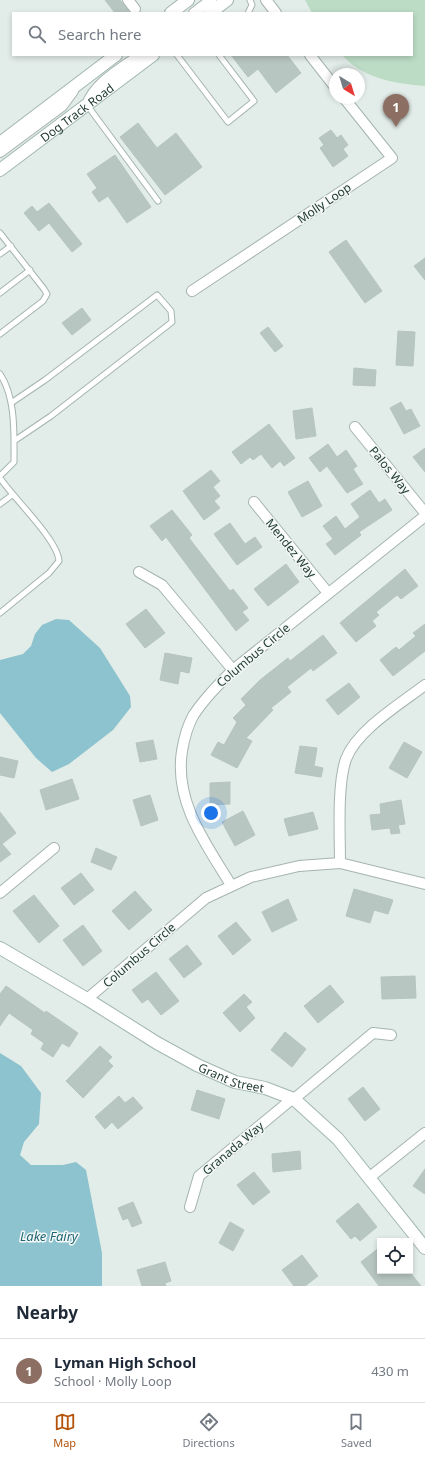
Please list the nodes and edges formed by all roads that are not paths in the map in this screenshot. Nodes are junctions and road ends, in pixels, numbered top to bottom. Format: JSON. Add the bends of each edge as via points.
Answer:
{"nodes":[{"id":1,"x":128,"y":0,"type":"edge"},
{"id":2,"x":188,"y":0,"type":"edge"},
{"id":3,"x":211,"y":0,"type":"edge"},
{"id":4,"x":227,"y":0,"type":"edge"},
{"id":5,"x":250,"y":0,"type":"edge"},
{"id":6,"x":266,"y":0,"type":"edge"},
{"id":7,"x":135,"y":9,"type":"dead end"},
{"id":8,"x":172,"y":12,"type":"edge"},
{"id":9,"x":195,"y":12,"type":"edge"},
{"id":10,"x":211,"y":12,"type":"edge"},
{"id":11,"x":248,"y":12,"type":"edge"},
{"id":12,"x":275,"y":12,"type":"edge"},
{"id":13,"x":115,"y":56,"type":"edge"},
{"id":14,"x":139,"y":56,"type":"edge"},
{"id":15,"x":152,"y":56,"type":"edge"},
{"id":16,"x":178,"y":56,"type":"edge"},
{"id":17,"x":220,"y":56,"type":"edge"},
{"id":18,"x":311,"y":56,"type":"edge"},
{"id":19,"x":329,"y":79,"type":"edge"},
{"id":20,"x":79,"y":83,"type":"junction"},
{"id":21,"x":87,"y":104,"type":"junction"},
{"id":22,"x":349,"y":104,"type":"edge"},
{"id":23,"x":0,"y":143,"type":"edge"},
{"id":24,"x":0,"y":152,"type":"edge"},
{"id":25,"x":0,"y":170,"type":"edge"},
{"id":26,"x":158,"y":200,"type":"dead end"},
{"id":27,"x":0,"y":233,"type":"edge"},
{"id":28,"x":11,"y":246,"type":"junction"},
{"id":29,"x":0,"y":254,"type":"edge"},
{"id":30,"x":30,"y":270,"type":"junction"},
{"id":31,"x":192,"y":292,"type":"dead end"},
{"id":32,"x":0,"y":293,"type":"edge"},
{"id":33,"x":0,"y":334,"type":"edge"},
{"id":34,"x":0,"y":374,"type":"edge"},
{"id":35,"x":11,"y":403,"type":"junction"},
{"id":36,"x":355,"y":427,"type":"dead end"},
{"id":37,"x":14,"y":441,"type":"junction"},
{"id":38,"x":0,"y":477,"type":"edge"},
{"id":39,"x":12,"y":495,"type":"junction"},
{"id":40,"x":254,"y":502,"type":"dead end"},
{"id":41,"x":0,"y":504,"type":"edge"},
{"id":42,"x":425,"y":514,"type":"edge"},
{"id":43,"x":139,"y":572,"type":"dead end"},
{"id":44,"x":328,"y":593,"type":"junction"},
{"id":45,"x":0,"y":613,"type":"edge"},
{"id":46,"x":233,"y":670,"type":"junction"},
{"id":47,"x":425,"y":685,"type":"edge"},
{"id":48,"x":54,"y":848,"type":"dead end"},
{"id":49,"x":340,"y":863,"type":"junction"},
{"id":50,"x":425,"y":884,"type":"edge"},
{"id":51,"x":231,"y":885,"type":"junction"},
{"id":52,"x":0,"y":893,"type":"edge"},
{"id":53,"x":0,"y":948,"type":"edge"},
{"id":54,"x":88,"y":999,"type":"junction"},
{"id":55,"x":391,"y":1035,"type":"dead end"},
{"id":56,"x":293,"y":1099,"type":"junction"},
{"id":57,"x":425,"y":1133,"type":"edge"},
{"id":58,"x":370,"y":1177,"type":"junction"},
{"id":59,"x":190,"y":1207,"type":"dead end"},
{"id":60,"x":425,"y":1248,"type":"edge"}],
"edges":[{"from":1,"to":7,"type":"street"},
{"from":2,"to":8,"type":"street"},
{"from":3,"to":9,"type":"street"},
{"from":4,"to":10,"type":"street"},
{"from":5,"to":11,"type":"lane","via":[[252,5]]},
{"from":6,"to":12,"type":"street"},
{"from":13,"to":20,"type":"street","name":"Dog Track Road"},
{"from":14,"to":21,"type":"street","via":[[99,86],[90,95]]},
{"from":15,"to":21,"type":"street","name":"Dog Track Road"},
{"from":16,"to":17,"type":"lane","via":[[228,122],[254,102]]},
{"from":18,"to":19,"type":"street"},
{"from":20,"to":23,"type":"street","name":"Dog Track Road"},
{"from":20,"to":24,"type":"street","via":[[62,106]]},
{"from":21,"to":25,"type":"street","name":"Dog Track Road"},
{"from":21,"to":26,"type":"lane"},
{"from":22,"to":31,"type":"street","name":"Molly Loop","via":[[392,158]]},
{"from":27,"to":28,"type":"lane"},
{"from":28,"to":29,"type":"lane"},
{"from":28,"to":30,"type":"lane"},
{"from":30,"to":32,"type":"lane"},
{"from":30,"to":33,"type":"lane","via":[[44,289],[46,294],[43,301]]},
{"from":34,"to":35,"type":"lane"},
{"from":35,"to":37,"type":"lane"},
{"from":35,"to":37,"type":"lane","via":[[157,295],[171,311],[172,322],[51,416]]},
{"from":36,"to":42,"type":"street","name":"Palos Way"},
{"from":37,"to":38,"type":"lane","via":[[14,462]]},
{"from":38,"to":39,"type":"lane"},
{"from":39,"to":41,"type":"lane"},
{"from":39,"to":45,"type":"lane","via":[[46,534],[58,553],[59,561],[49,573]]},
{"from":40,"to":44,"type":"street","name":"Mendez Way"},
{"from":42,"to":44,"type":"street","name":"Columbus Circle"},
{"from":43,"to":46,"type":"street","via":[[162,585]]},
{"from":44,"to":46,"type":"street","name":"Columbus Circle"},
{"from":46,"to":51,"type":"street","name":"Columbus Circle","via":[[212,691],[192,717],[184,737],[181,760],[182,786],[188,810],[199,834]]},
{"from":47,"to":49,"type":"street","via":[[368,730],[356,742],[346,759],[341,779]]},
{"from":48,"to":52,"type":"street"},
{"from":49,"to":50,"type":"street","name":"Columbus Circle"},
{"from":49,"to":51,"type":"street","name":"Columbus Circle","via":[[271,871]]},
{"from":51,"to":54,"type":"street","name":"Columbus Circle","via":[[206,898]]},
{"from":53,"to":54,"type":"street","name":"Grant Street"},
{"from":54,"to":56,"type":"street","name":"Grant Street","via":[[197,1065],[235,1082],[266,1088]]},
{"from":55,"to":56,"type":"street","name":"Granada Way","via":[[373,1033]]},
{"from":56,"to":58,"type":"street","name":"Grant Street","via":[[338,1139]]},
{"from":56,"to":59,"type":"street","name":"Granada Way","via":[[199,1176]]},
{"from":57,"to":58,"type":"street"},
{"from":58,"to":60,"type":"street","name":"Grant Street"}]}
